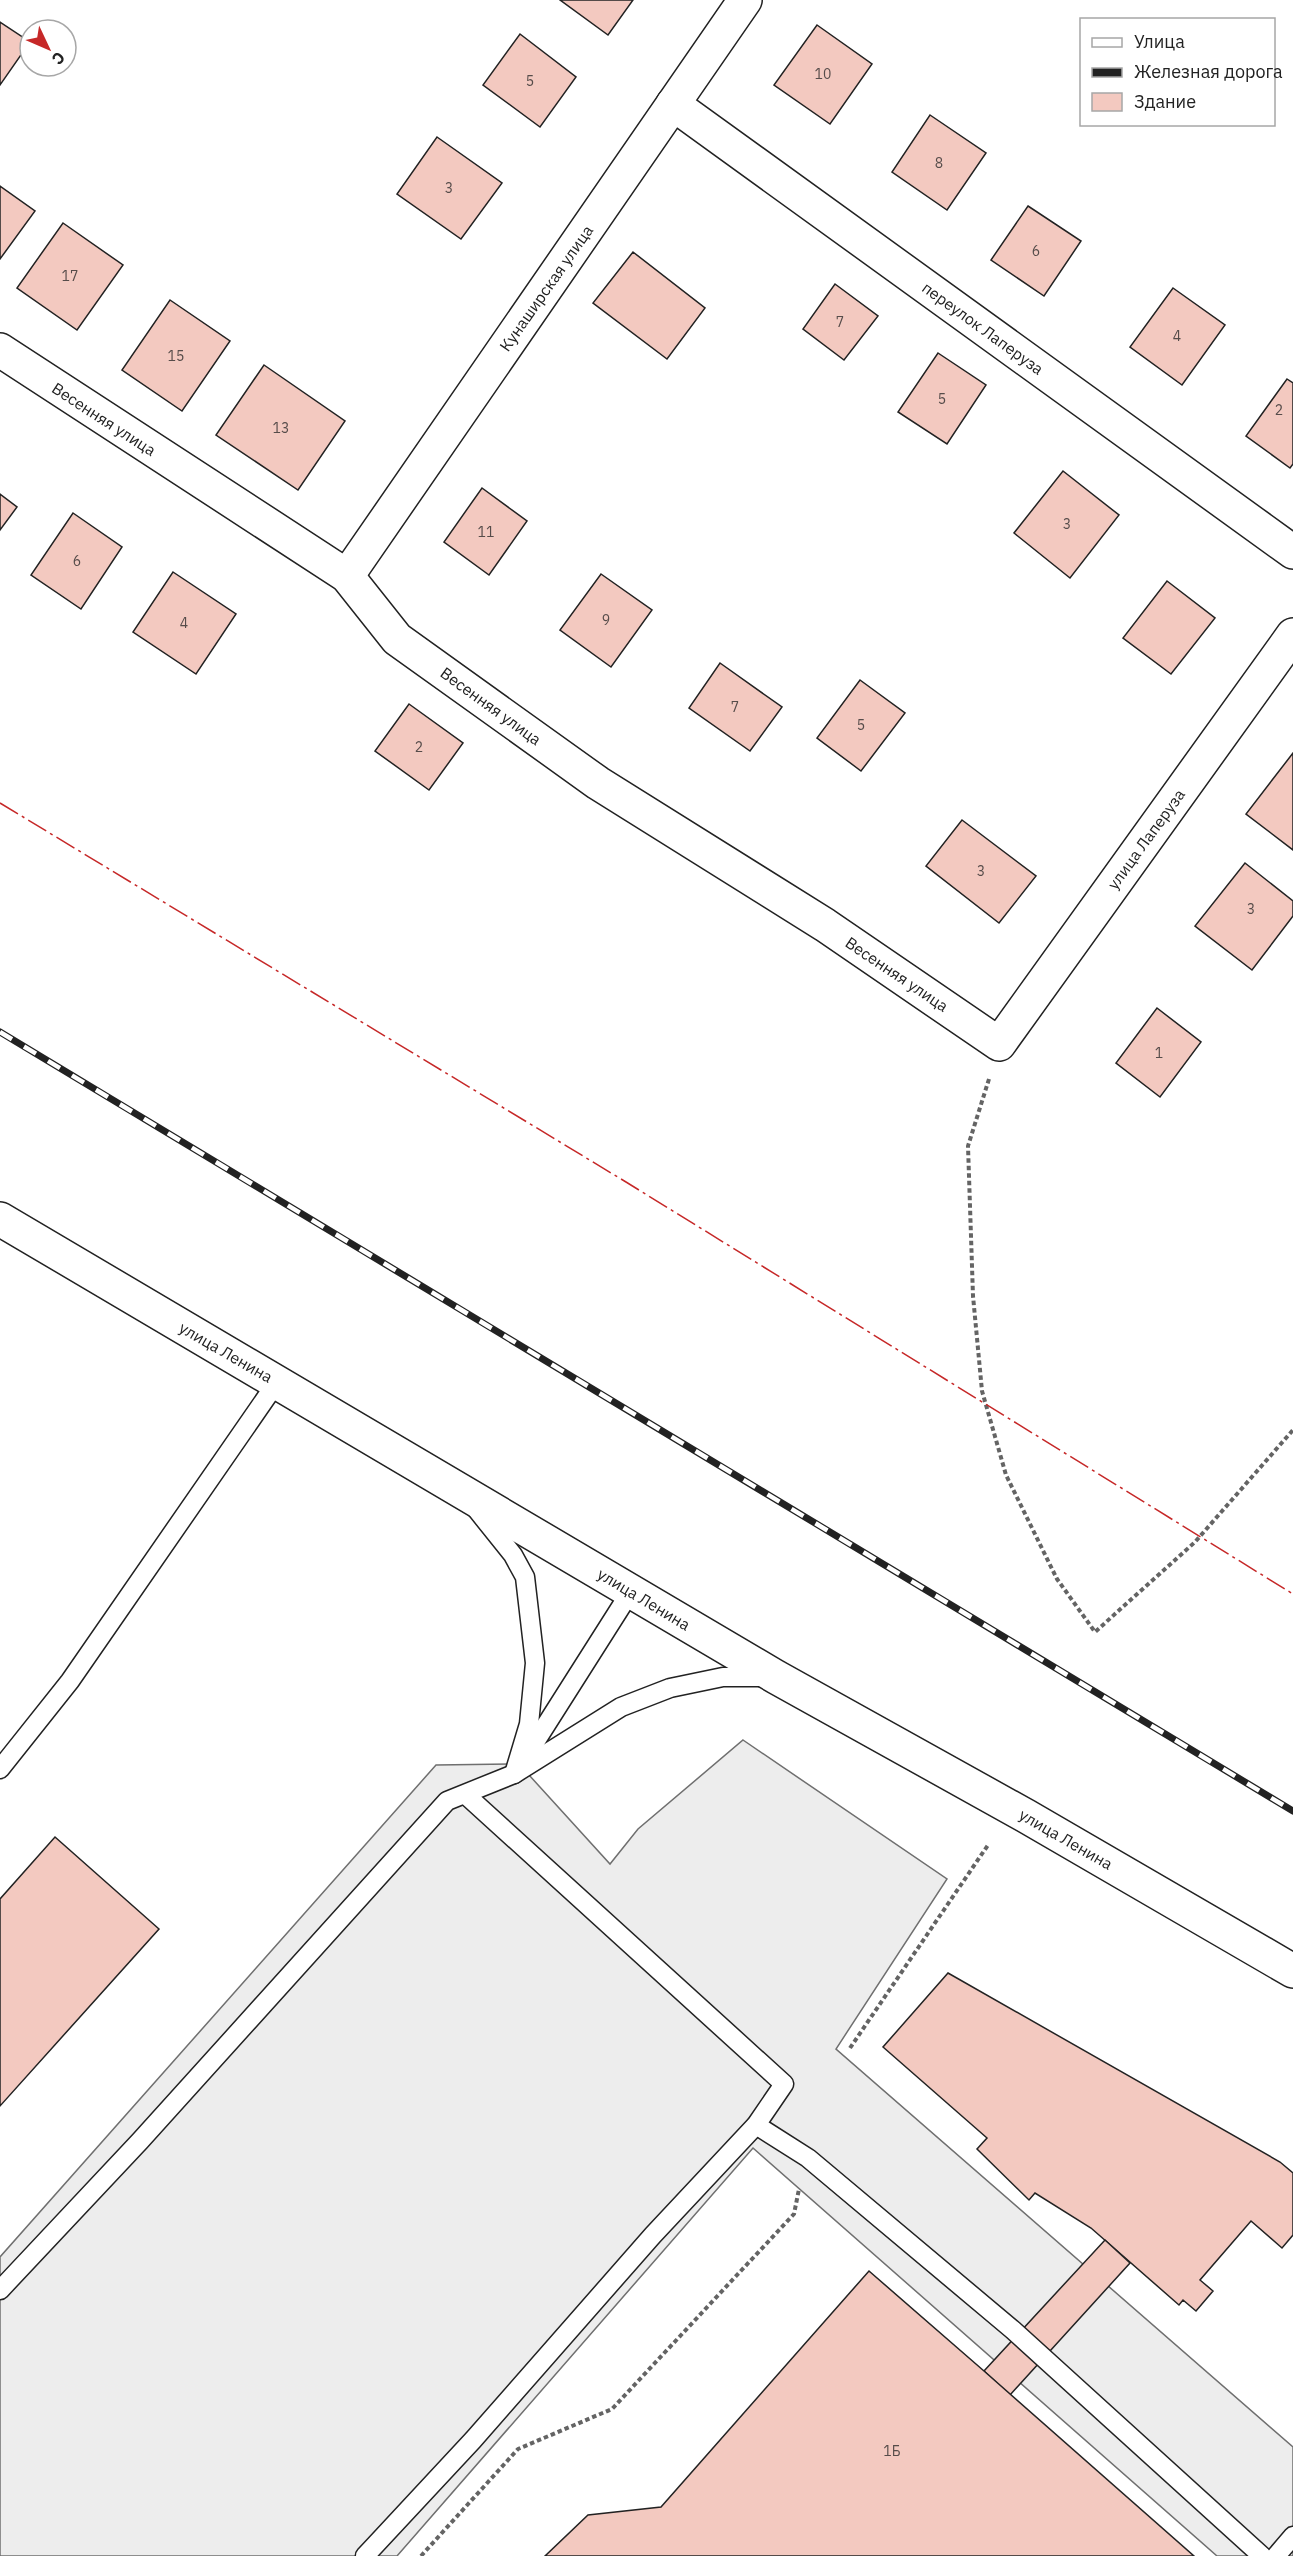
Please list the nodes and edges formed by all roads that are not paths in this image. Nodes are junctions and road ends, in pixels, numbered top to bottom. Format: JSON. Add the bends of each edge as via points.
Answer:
{"nodes":[{"id":1,"x":746,"y":0,"type":"edge"},
{"id":2,"x":673,"y":104,"type":"junction"},
{"id":3,"x":0,"y":350,"type":"edge"},
{"id":4,"x":1293,"y":552,"type":"edge"},
{"id":5,"x":347,"y":576,"type":"junction"},
{"id":6,"x":1293,"y":635,"type":"edge"},
{"id":7,"x":999,"y":1044,"type":"joint"},
{"id":8,"x":0,"y":1219,"type":"edge"},
{"id":9,"x":277,"y":1382,"type":"junction"},
{"id":10,"x":436,"y":1475,"type":"junction"},
{"id":11,"x":631,"y":1591,"type":"junction"},
{"id":12,"x":776,"y":1677,"type":"junction"},
{"id":13,"x":0,"y":1769,"type":"edge"},
{"id":14,"x":514,"y":1774,"type":"junction"},
{"id":15,"x":465,"y":1795,"type":"junction"},
{"id":16,"x":1293,"y":1971,"type":"edge"},
{"id":17,"x":756,"y":2125,"type":"junction"},
{"id":18,"x":0,"y":2290,"type":"edge"},
{"id":19,"x":1293,"y":2536,"type":"edge"},
{"id":20,"x":365,"y":2556,"type":"edge"},
{"id":21,"x":1262,"y":2556,"type":"edge"},
{"id":22,"x":1276,"y":2556,"type":"edge"}],
"edges":[{"from":1,"to":2,"type":"street","name":"Кунаширская улица"},
{"from":2,"to":4,"type":"street","name":"переулок Лаперуза"},
{"from":2,"to":5,"type":"street","name":"Кунаширская улица"},
{"from":3,"to":5,"type":"street","name":"Весенняя улица"},
{"from":5,"to":7,"type":"street","name":"Весенняя улица","via":[[397,639],[598,783],[825,925]]},
{"from":6,"to":7,"type":"street","name":"улица Лаперуза"},
{"from":8,"to":9,"type":"street","name":"улица Ленина"},
{"from":9,"to":10,"type":"street","name":"улица Ленина"},
{"from":9,"to":13,"type":"lane","via":[[70,1681]]},
{"from":10,"to":11,"type":"street","name":"улица Ленина"},
{"from":10,"to":14,"type":"lane","via":[[479,1511],[525,1577],[535,1663],[529,1724]]},
{"from":11,"to":12,"type":"street","name":"улица Ленина"},
{"from":11,"to":14,"type":"lane"},
{"from":12,"to":14,"type":"lane","via":[[723,1677],[670,1688],[621,1707]]},
{"from":12,"to":16,"type":"street","name":"улица Ленина"},
{"from":14,"to":15,"type":"lane"},
{"from":15,"to":17,"type":"lane","via":[[784,2084]]},
{"from":15,"to":18,"type":"lane","via":[[447,1801],[393,1858],[140,2141]]},
{"from":17,"to":20,"type":"lane"},
{"from":17,"to":21,"type":"lane","via":[[808,2158],[1013,2330]]},
{"from":19,"to":22,"type":"lane"}]}
